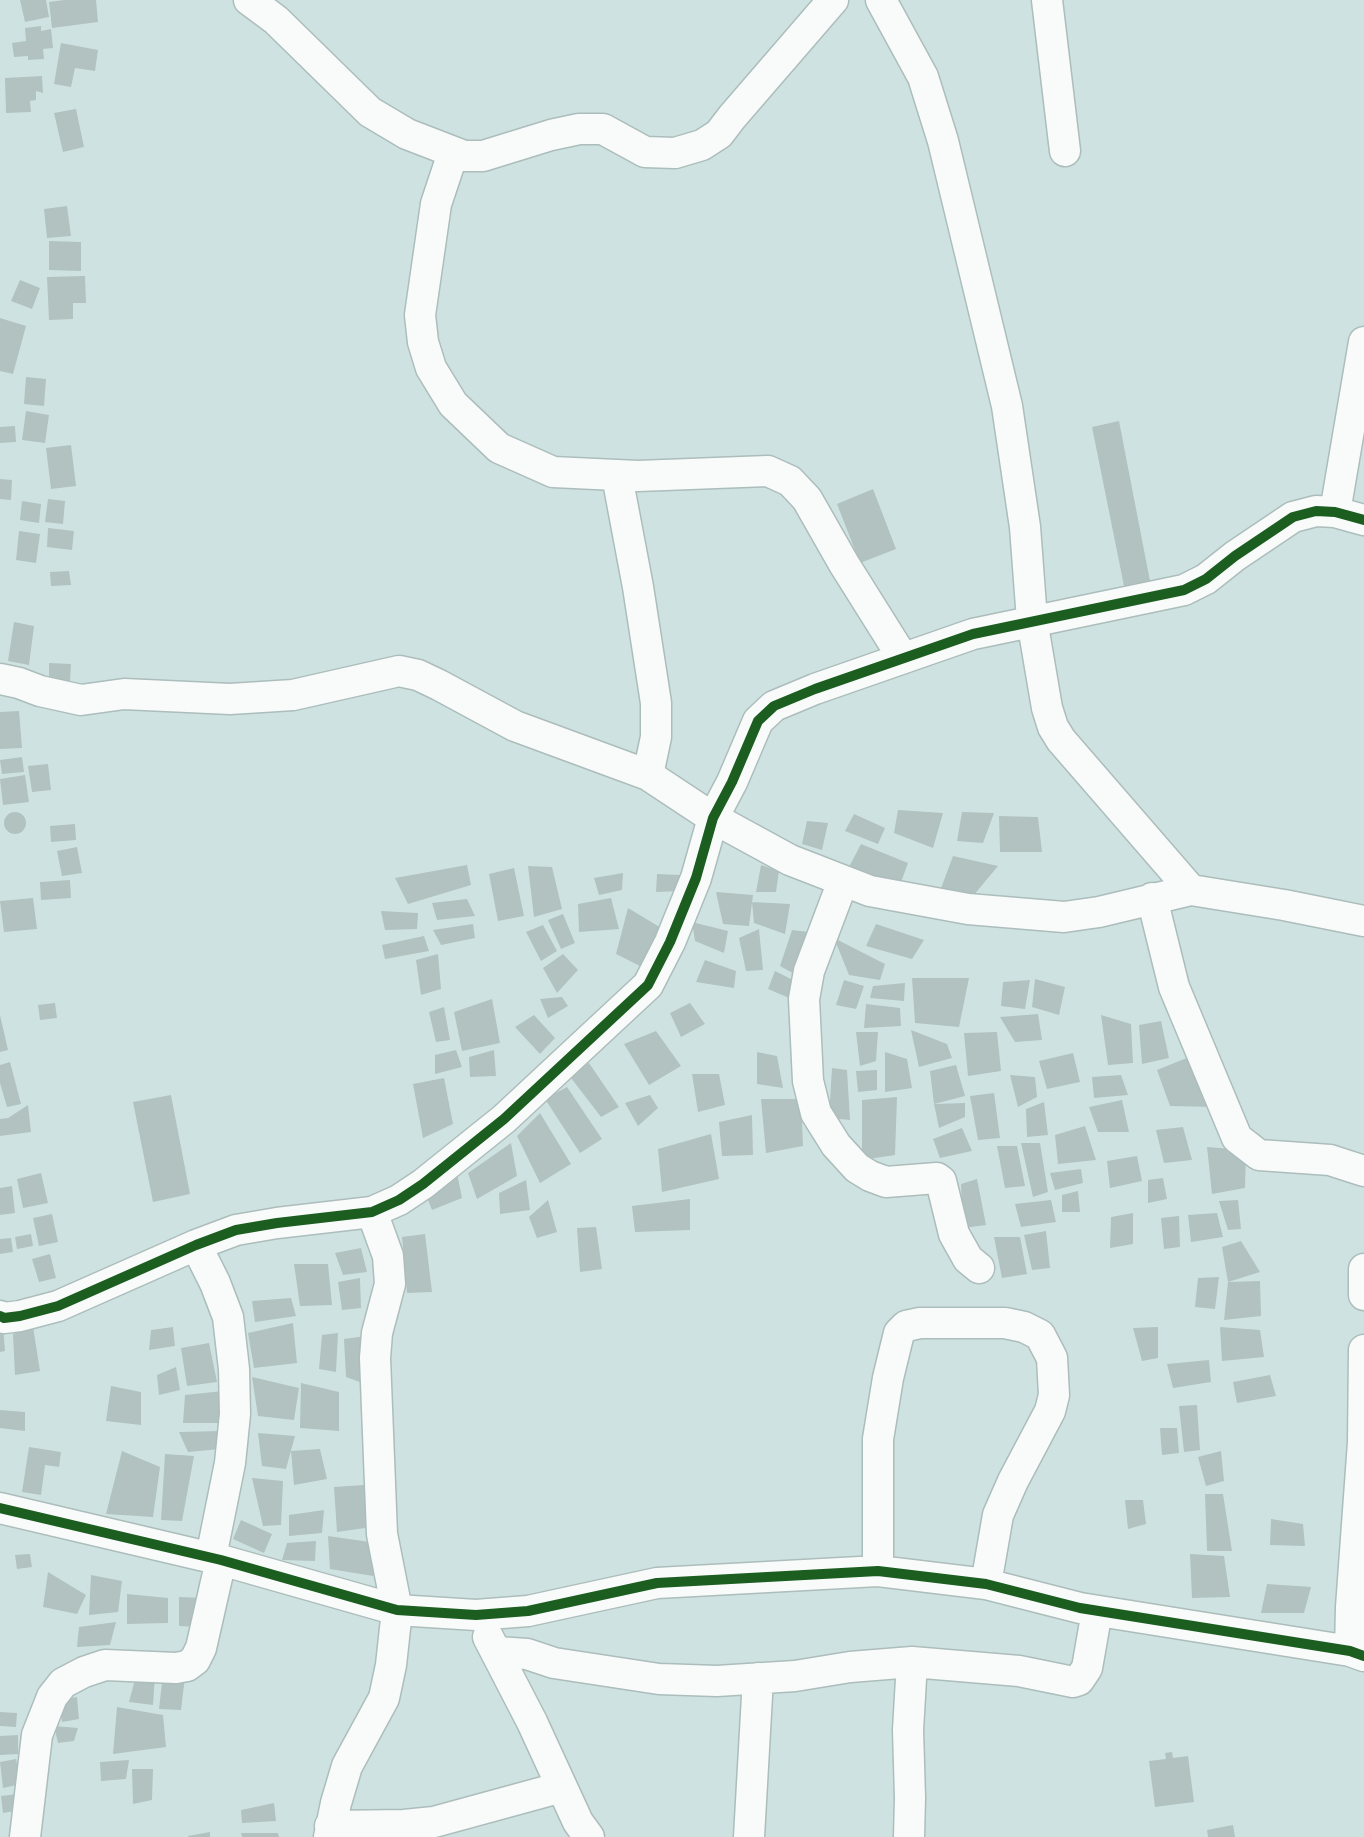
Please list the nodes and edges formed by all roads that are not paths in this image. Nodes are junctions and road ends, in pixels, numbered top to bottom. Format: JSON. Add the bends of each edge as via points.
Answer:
{"nodes":[{"id":1,"x":248,"y":0,"type":"edge"},
{"id":2,"x":833,"y":0,"type":"edge"},
{"id":3,"x":881,"y":0,"type":"edge"},
{"id":4,"x":1047,"y":0,"type":"edge"},
{"id":5,"x":1065,"y":151,"type":"dead end"},
{"id":6,"x":453,"y":153,"type":"junction"},
{"id":7,"x":1364,"y":342,"type":"edge"},
{"id":8,"x":617,"y":476,"type":"junction"},
{"id":9,"x":1335,"y":512,"type":"junction"},
{"id":10,"x":1364,"y":520,"type":"edge"},
{"id":11,"x":1032,"y":620,"type":"junction"},
{"id":12,"x":902,"y":658,"type":"junction"},
{"id":13,"x":0,"y":679,"type":"edge"},
{"id":14,"x":648,"y":775,"type":"junction"},
{"id":15,"x":713,"y":818,"type":"junction"},
{"id":16,"x":843,"y":881,"type":"junction"},
{"id":17,"x":1191,"y":890,"type":"junction"},
{"id":18,"x":1152,"y":898,"type":"junction"},
{"id":19,"x":1364,"y":921,"type":"edge"},
{"id":20,"x":1364,"y":1171,"type":"edge"},
{"id":21,"x":372,"y":1212,"type":"junction"},
{"id":22,"x":196,"y":1245,"type":"junction"},
{"id":23,"x":978,"y":1268,"type":"dead end"},
{"id":24,"x":1364,"y":1269,"type":"edge"},
{"id":25,"x":1364,"y":1295,"type":"edge"},
{"id":26,"x":0,"y":1316,"type":"edge"},
{"id":27,"x":1364,"y":1349,"type":"edge"},
{"id":28,"x":0,"y":1508,"type":"edge"},
{"id":29,"x":216,"y":1558,"type":"junction"},
{"id":30,"x":878,"y":1571,"type":"junction"},
{"id":31,"x":986,"y":1584,"type":"junction"},
{"id":32,"x":397,"y":1609,"type":"junction"},
{"id":33,"x":1097,"y":1611,"type":"junction"},
{"id":34,"x":476,"y":1615,"type":"junction"},
{"id":35,"x":497,"y":1652,"type":"junction"},
{"id":36,"x":1357,"y":1653,"type":"edge"},
{"id":37,"x":912,"y":1662,"type":"junction"},
{"id":38,"x":758,"y":1678,"type":"junction"},
{"id":39,"x":562,"y":1787,"type":"junction"},
{"id":40,"x":330,"y":1832,"type":"edge"},
{"id":41,"x":25,"y":1837,"type":"edge"},
{"id":42,"x":589,"y":1837,"type":"edge"},
{"id":43,"x":749,"y":1837,"type":"edge"},
{"id":44,"x":909,"y":1837,"type":"edge"}],
"edges":[{"from":1,"to":6,"type":"street","via":[[276,20],[370,112]]},
{"from":2,"to":6,"type":"street","via":[[719,134],[702,145],[675,153],[645,152],[603,129],[579,129],[483,156]]},
{"from":3,"to":11,"type":"street","via":[[923,77],[968,241],[1014,442]]},
{"from":4,"to":5,"type":"street"},
{"from":6,"to":8,"type":"street","via":[[436,204],[420,315],[431,368],[453,404],[499,448],[552,472]]},
{"from":7,"to":9,"type":"street"},
{"from":8,"to":12,"type":"street","via":[[768,471],[790,481],[807,499]]},
{"from":8,"to":14,"type":"street","via":[[656,703],[656,737]]},
{"from":9,"to":10,"type":"street"},
{"from":9,"to":11,"type":"street","via":[[1293,517],[1184,590]]},
{"from":11,"to":12,"type":"street"},
{"from":11,"to":17,"type":"street","via":[[1053,727]]},
{"from":12,"to":15,"type":"street","via":[[774,706],[758,721]]},
{"from":13,"to":14,"type":"street","via":[[81,700],[124,694],[230,699],[293,695],[399,671],[418,675],[515,726]]},
{"from":14,"to":15,"type":"street"},
{"from":15,"to":16,"type":"street","via":[[790,860]]},
{"from":15,"to":21,"type":"street","via":[[691,891],[660,962],[642,990],[504,1119],[423,1184]]},
{"from":16,"to":18,"type":"street","via":[[870,891],[968,909],[1064,917]]},
{"from":16,"to":23,"type":"street","via":[[809,971],[804,999],[808,1081],[816,1113],[836,1145],[870,1176],[886,1182],[941,1181],[954,1234]]},
{"from":17,"to":18,"type":"street"},
{"from":17,"to":19,"type":"street"},
{"from":18,"to":20,"type":"street","via":[[1174,986],[1237,1138],[1259,1155],[1330,1160]]},
{"from":21,"to":22,"type":"street","via":[[236,1230]]},
{"from":21,"to":32,"type":"street","via":[[388,1256],[390,1284],[375,1358],[382,1534]]},
{"from":22,"to":26,"type":"street","via":[[58,1306]]},
{"from":22,"to":29,"type":"street","via":[[228,1317],[234,1369],[235,1414]]},
{"from":24,"to":25,"type":"street"},
{"from":27,"to":36,"type":"street","via":[[1363,1442],[1351,1607]]},
{"from":28,"to":29,"type":"street"},
{"from":29,"to":32,"type":"street"},
{"from":29,"to":41,"type":"street","via":[[195,1660],[176,1668],[105,1665],[63,1683],[52,1697],[37,1735]]},
{"from":30,"to":31,"type":"street"},
{"from":30,"to":31,"type":"street","via":[[878,1439],[899,1333],[920,1323],[1005,1324],[1040,1335],[1052,1358],[1054,1395],[998,1515]]},
{"from":30,"to":34,"type":"street","via":[[657,1583],[528,1611]]},
{"from":31,"to":33,"type":"street"},
{"from":32,"to":34,"type":"street"},
{"from":32,"to":40,"type":"street","via":[[384,1698],[347,1766]]},
{"from":33,"to":36,"type":"street"},
{"from":33,"to":37,"type":"street","via":[[1087,1668],[1079,1681]]},
{"from":34,"to":35,"type":"street"},
{"from":35,"to":38,"type":"street","via":[[659,1679]]},
{"from":35,"to":39,"type":"street"},
{"from":37,"to":38,"type":"street"},
{"from":37,"to":44,"type":"street"},
{"from":38,"to":43,"type":"street"},
{"from":39,"to":40,"type":"street","via":[[434,1822]]},
{"from":39,"to":42,"type":"street"}]}
